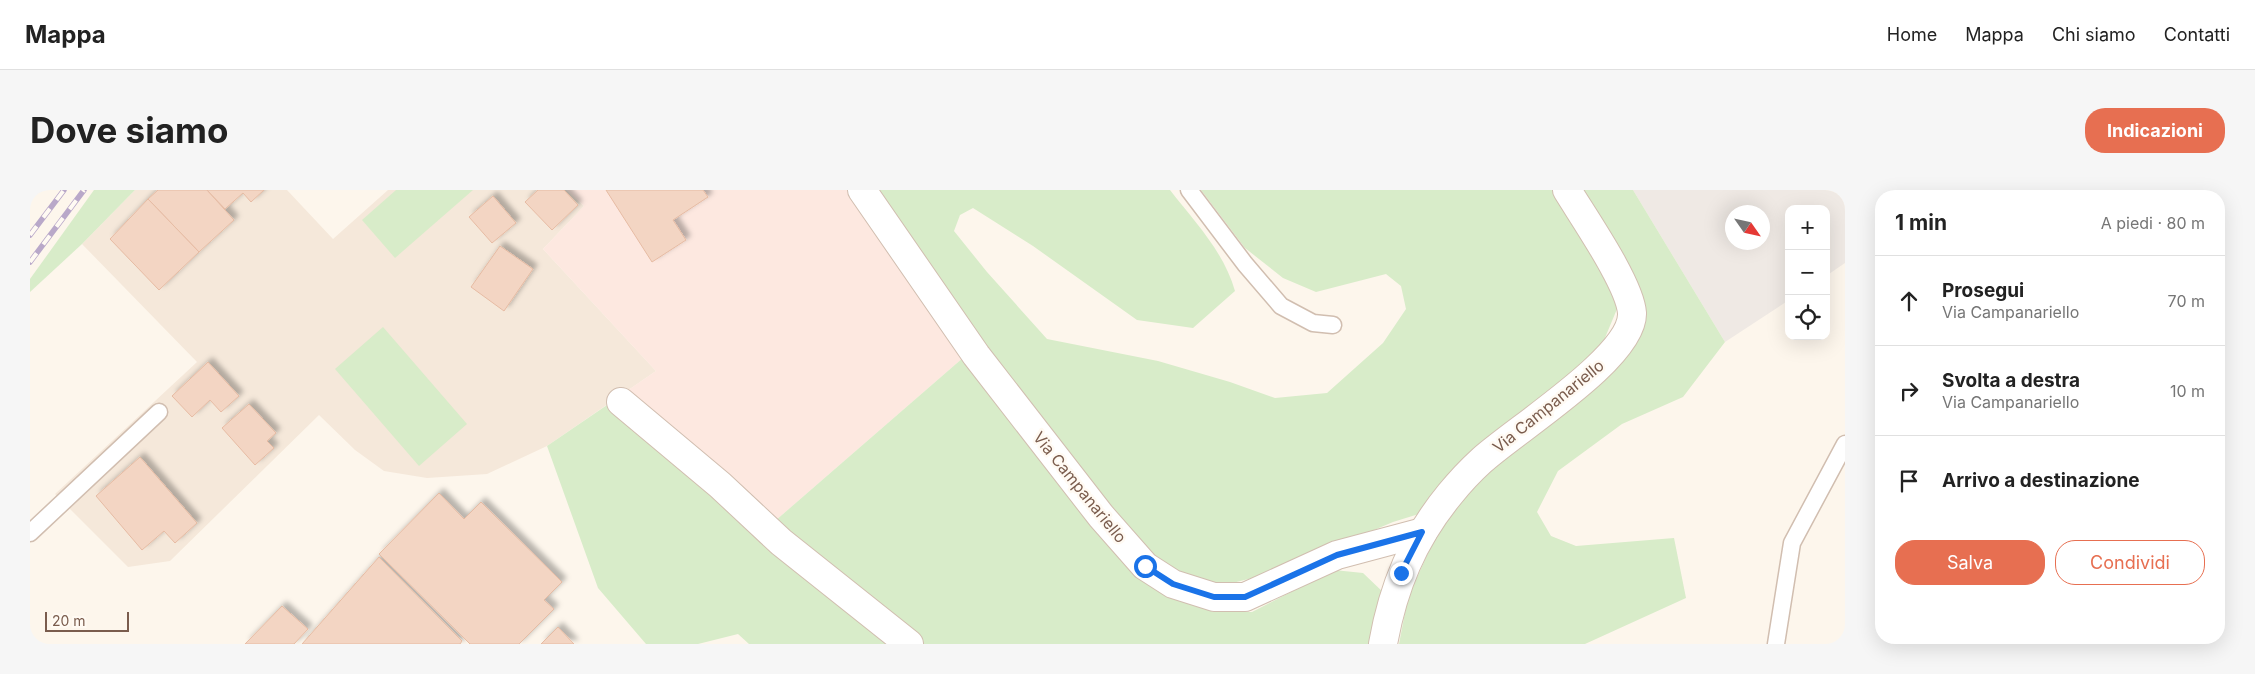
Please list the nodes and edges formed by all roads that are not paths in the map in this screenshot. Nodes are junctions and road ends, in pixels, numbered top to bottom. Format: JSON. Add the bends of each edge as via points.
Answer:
{"nodes":[{"id":1,"x":862,"y":190,"type":"edge"},
{"id":2,"x":1189,"y":190,"type":"edge"},
{"id":3,"x":1567,"y":190,"type":"edge"},
{"id":4,"x":1333,"y":326,"type":"dead end"},
{"id":5,"x":621,"y":402,"type":"dead end"},
{"id":6,"x":159,"y":412,"type":"dead end"},
{"id":7,"x":1845,"y":444,"type":"edge"},
{"id":8,"x":1422,"y":532,"type":"junction"},
{"id":9,"x":30,"y":533,"type":"edge"},
{"id":10,"x":909,"y":644,"type":"edge"},
{"id":11,"x":1384,"y":644,"type":"edge"},
{"id":12,"x":1776,"y":644,"type":"edge"}],
"edges":[{"from":1,"to":8,"type":"street","name":"Via Campanariello","via":[[976,355],[1101,516],[1145,566],[1173,584],[1214,597],[1245,597],[1337,555]]},
{"from":2,"to":4,"type":"lane","via":[[1281,306],[1313,323]]},
{"from":3,"to":8,"type":"street","name":"Via Campanariello","via":[[1628,294],[1632,315],[1625,336],[1604,363],[1480,461]]},
{"from":5,"to":10,"type":"street","via":[[720,485],[781,542]]},
{"from":6,"to":9,"type":"lane"},
{"from":7,"to":12,"type":"lane","via":[[1792,543]]},
{"from":8,"to":11,"type":"street","name":"Via Campanariello","via":[[1401,573],[1388,615]]}]}
